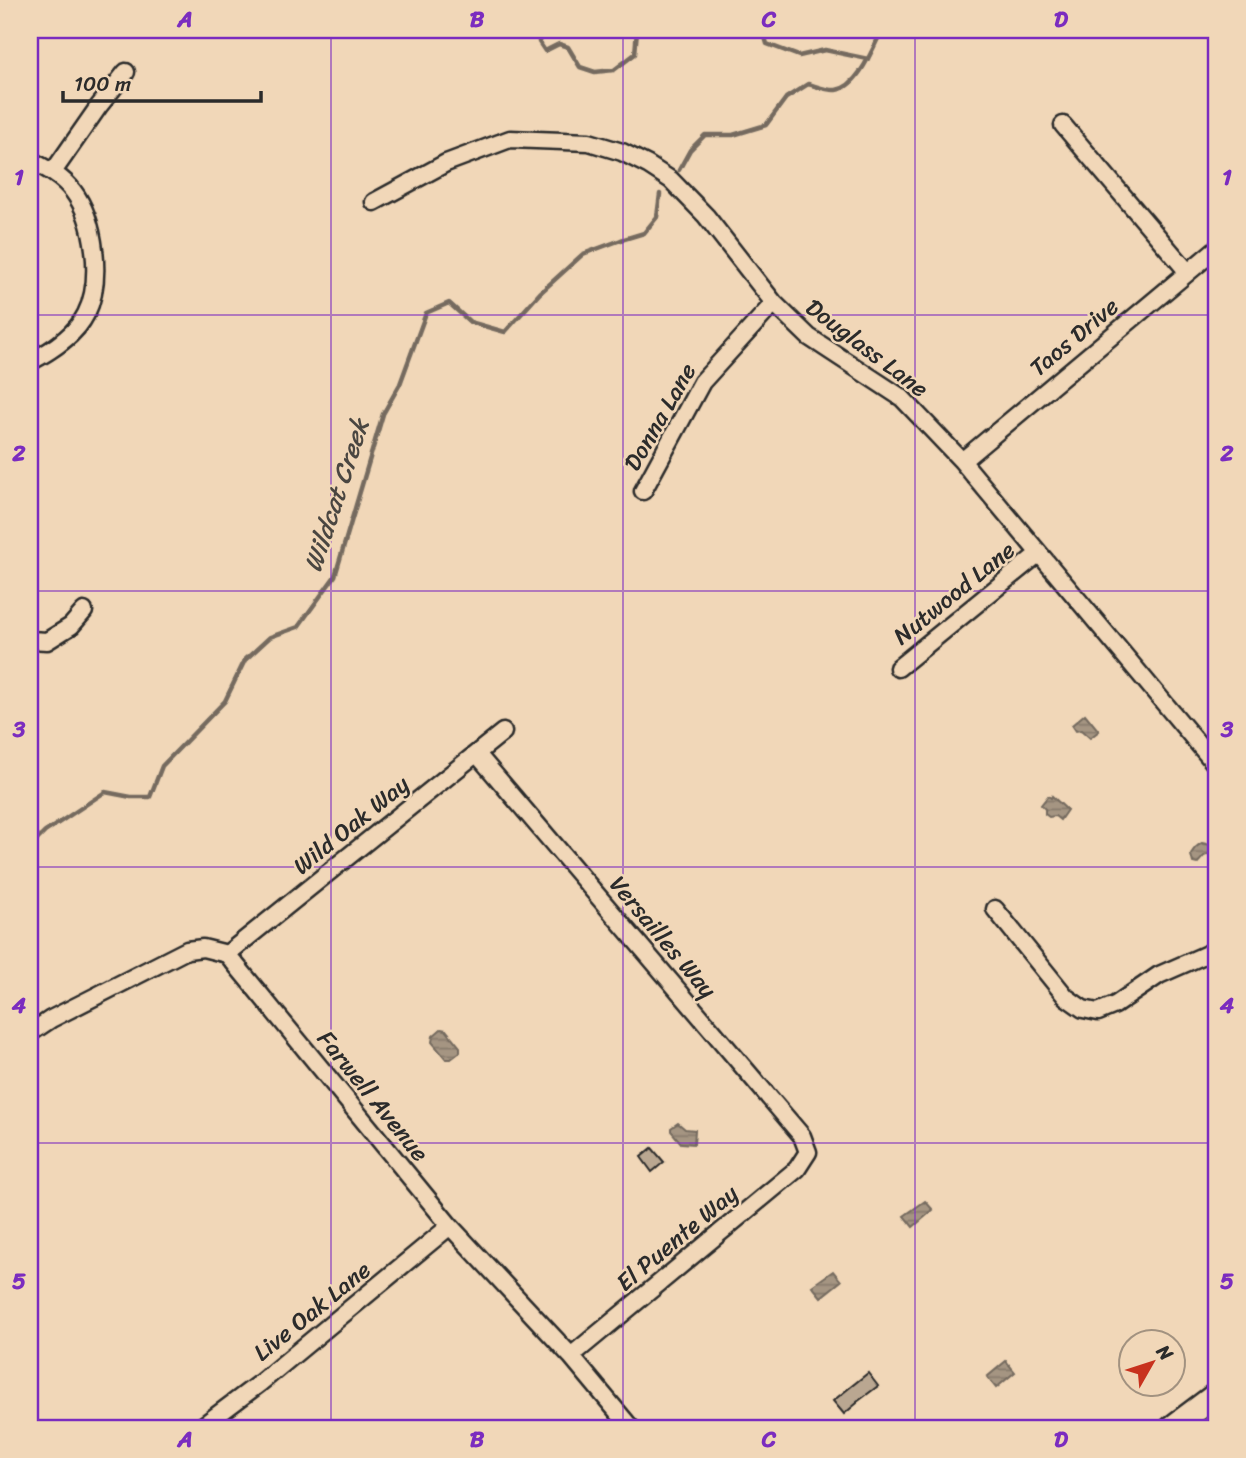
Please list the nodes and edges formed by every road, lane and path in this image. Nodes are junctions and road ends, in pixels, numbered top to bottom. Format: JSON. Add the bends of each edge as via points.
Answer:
{"nodes":[{"id":1,"x":126,"y":72,"type":"dead end"},
{"id":2,"x":1063,"y":125,"type":"dead end"},
{"id":3,"x":30,"y":160,"type":"edge"},
{"id":4,"x":53,"y":172,"type":"junction"},
{"id":5,"x":374,"y":202,"type":"dead end"},
{"id":6,"x":1216,"y":248,"type":"edge"},
{"id":7,"x":1188,"y":271,"type":"junction"},
{"id":8,"x":774,"y":303,"type":"junction"},
{"id":9,"x":30,"y":362,"type":"edge"},
{"id":10,"x":961,"y":461,"type":"junction"},
{"id":11,"x":643,"y":491,"type":"dead end"},
{"id":12,"x":1038,"y":554,"type":"junction"},
{"id":13,"x":84,"y":611,"type":"dead end"},
{"id":14,"x":30,"y":639,"type":"edge"},
{"id":15,"x":898,"y":668,"type":"dead end"},
{"id":16,"x":503,"y":732,"type":"dead end"},
{"id":17,"x":477,"y":754,"type":"junction"},
{"id":18,"x":1216,"y":765,"type":"edge"},
{"id":19,"x":995,"y":909,"type":"dead end"},
{"id":20,"x":1216,"y":950,"type":"edge"},
{"id":21,"x":227,"y":954,"type":"junction"},
{"id":22,"x":30,"y":1033,"type":"edge"},
{"id":23,"x":808,"y":1152,"type":"joint"},
{"id":24,"x":450,"y":1226,"type":"junction"},
{"id":25,"x":570,"y":1356,"type":"junction"},
{"id":26,"x":1216,"y":1395,"type":"edge"},
{"id":27,"x":200,"y":1428,"type":"edge"},
{"id":28,"x":631,"y":1428,"type":"edge"},
{"id":29,"x":1172,"y":1428,"type":"edge"}],
"edges":[{"from":1,"to":4,"type":"street"},
{"from":2,"to":7,"type":"street"},
{"from":3,"to":4,"type":"street"},
{"from":4,"to":9,"type":"street","via":[[73,190],[85,212],[95,251],[94,291],[73,332]]},
{"from":5,"to":8,"type":"street","name":"Douglass Lane","via":[[446,163],[510,139],[589,142],[648,164],[671,180],[706,216]]},
{"from":6,"to":7,"type":"street","name":"Taos Drive"},
{"from":7,"to":10,"type":"street","name":"Taos Drive"},
{"from":8,"to":10,"type":"street","name":"Douglass Lane","via":[[809,337],[902,398]]},
{"from":8,"to":11,"type":"street","name":"Donna Lane","via":[[702,382]]},
{"from":10,"to":12,"type":"street","name":"Douglass Lane"},
{"from":12,"to":15,"type":"street","name":"Nutwood Lane"},
{"from":12,"to":18,"type":"street","name":"Douglass Lane"},
{"from":13,"to":14,"type":"street","via":[[47,641]]},
{"from":16,"to":17,"type":"street","name":"Wild Oak Way"},
{"from":17,"to":21,"type":"street","name":"Wild Oak Way"},
{"from":17,"to":23,"type":"street","name":"Versailles Way","via":[[802,1136]]},
{"from":19,"to":20,"type":"street","via":[[1066,997],[1083,1010],[1098,1012],[1115,1005],[1159,975]]},
{"from":21,"to":22,"type":"street","via":[[203,948],[187,950]]},
{"from":21,"to":24,"type":"street","name":"Farwell Avenue"},
{"from":23,"to":25,"type":"street","name":"El Puente Way","via":[[797,1169]]},
{"from":24,"to":25,"type":"street","name":"Farwell Avenue"},
{"from":24,"to":27,"type":"street","name":"Live Oak Lane"},
{"from":25,"to":28,"type":"street","name":"Farwell Avenue"},
{"from":26,"to":29,"type":"main road"}]}
